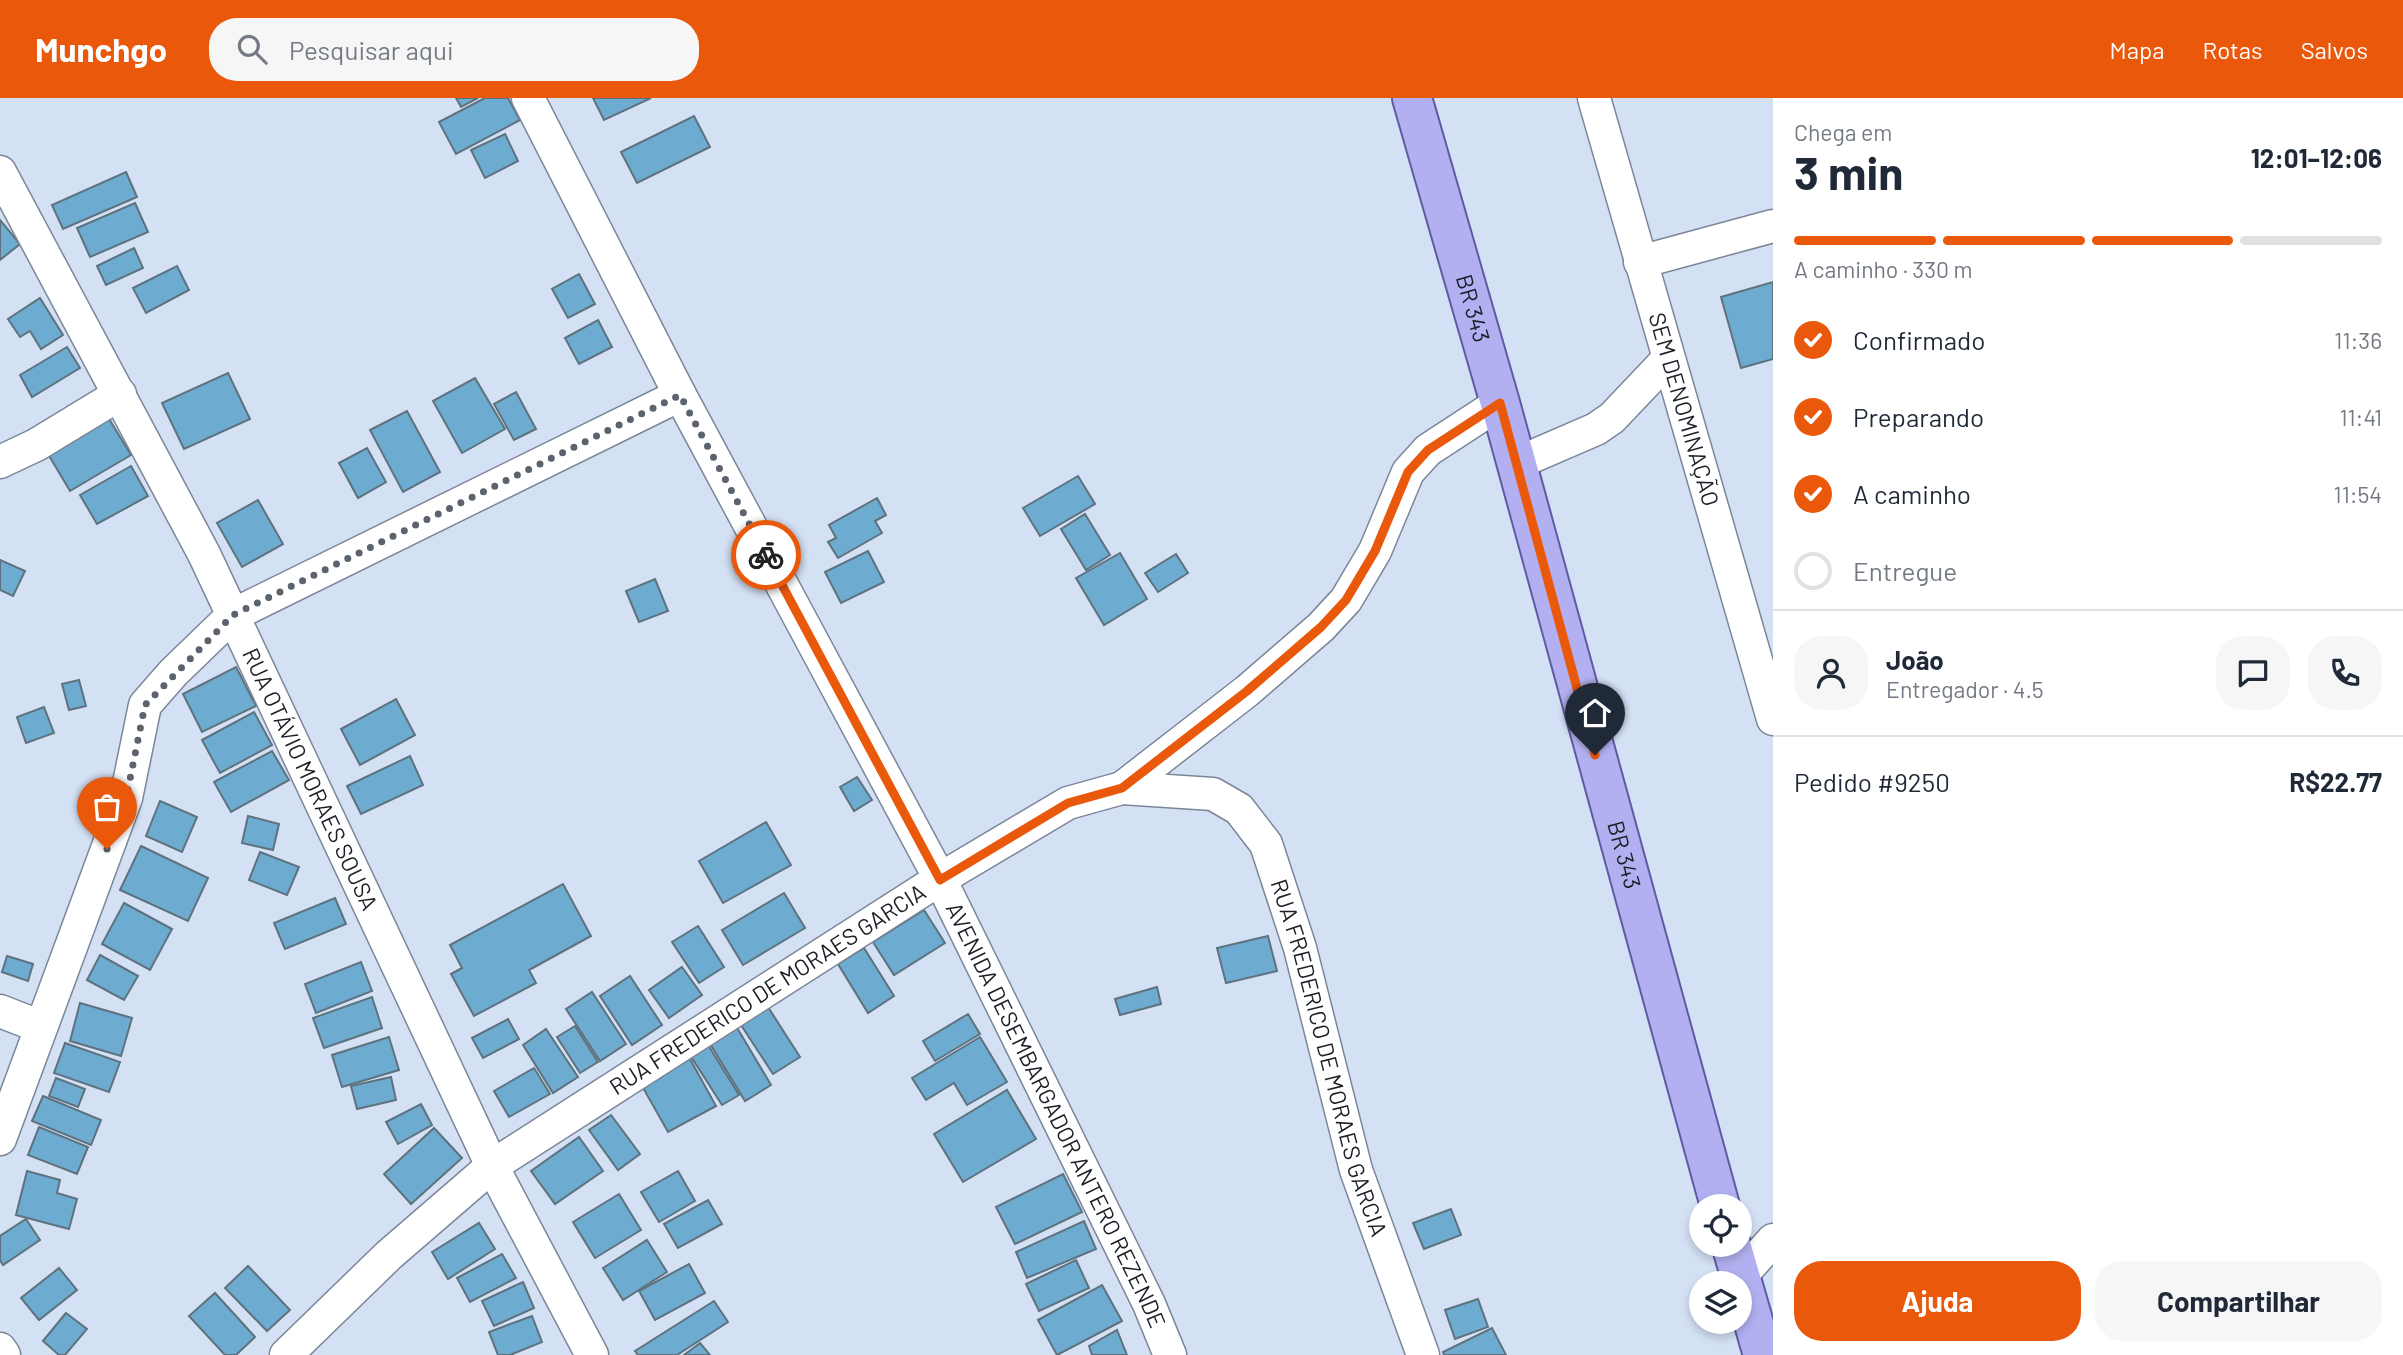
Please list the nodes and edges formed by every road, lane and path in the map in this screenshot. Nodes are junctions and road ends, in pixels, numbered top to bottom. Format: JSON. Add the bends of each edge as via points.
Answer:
{"nodes":[{"id":1,"x":528,"y":98,"type":"edge"},
{"id":2,"x":1412,"y":98,"type":"edge"},
{"id":3,"x":1594,"y":98,"type":"edge"},
{"id":4,"x":0,"y":172,"type":"edge"},
{"id":5,"x":1773,"y":226,"type":"edge"},
{"id":6,"x":1640,"y":262,"type":"junction"},
{"id":7,"x":1668,"y":359,"type":"junction"},
{"id":8,"x":120,"y":394,"type":"junction"},
{"id":9,"x":680,"y":395,"type":"junction"},
{"id":10,"x":1500,"y":403,"type":"junction"},
{"id":11,"x":0,"y":462,"type":"edge"},
{"id":12,"x":1515,"y":464,"type":"junction"},
{"id":13,"x":233,"y":615,"type":"junction"},
{"id":14,"x":1773,"y":719,"type":"edge"},
{"id":15,"x":1122,"y":788,"type":"junction"},
{"id":16,"x":940,"y":880,"type":"junction"},
{"id":17,"x":0,"y":1011,"type":"edge"},
{"id":18,"x":41,"y":1027,"type":"junction"},
{"id":19,"x":0,"y":1139,"type":"edge"},
{"id":20,"x":492,"y":1166,"type":"junction"},
{"id":21,"x":1717,"y":1194,"type":"edge"},
{"id":22,"x":1773,"y":1240,"type":"edge"},
{"id":23,"x":1735,"y":1261,"type":"edge"},
{"id":24,"x":0,"y":1349,"type":"edge"},
{"id":25,"x":4,"y":1355,"type":"edge"},
{"id":26,"x":286,"y":1355,"type":"edge"},
{"id":27,"x":592,"y":1355,"type":"edge"},
{"id":28,"x":1170,"y":1355,"type":"edge"},
{"id":29,"x":1423,"y":1355,"type":"edge"},
{"id":30,"x":1763,"y":1355,"type":"edge"}],
"edges":[{"from":1,"to":9,"type":"street","name":"AVENIDA DESEMBARGADOR ANTERO REZENDE"},
{"from":2,"to":10,"type":"main road","name":"BR 343"},
{"from":3,"to":6,"type":"street","name":"SEM DENOMINAÇÃO"},
{"from":4,"to":8,"type":"street","name":"RUA OTÁVIO MORAES SOUSA"},
{"from":5,"to":6,"type":"street"},
{"from":6,"to":7,"type":"street","name":"SEM DENOMINAÇÃO"},
{"from":7,"to":12,"type":"street","via":[[1596,429]]},
{"from":7,"to":14,"type":"street","name":"SEM DENOMINAÇÃO"},
{"from":8,"to":11,"type":"street"},
{"from":8,"to":13,"type":"street","name":"RUA OTÁVIO MORAES SOUSA"},
{"from":9,"to":13,"type":"street"},
{"from":9,"to":16,"type":"street","name":"AVENIDA DESEMBARGADOR ANTERO REZENDE"},
{"from":10,"to":12,"type":"main road","name":"BR 343"},
{"from":10,"to":15,"type":"street","via":[[1428,450],[1408,472],[1375,551],[1346,600],[1321,627]]},
{"from":12,"to":21,"type":"main road","name":"BR 343"},
{"from":13,"to":18,"type":"street","via":[[145,705],[126,799]]},
{"from":13,"to":20,"type":"street","name":"RUA OTÁVIO MORAES SOUSA"},
{"from":15,"to":16,"type":"street","name":"RUA FREDERICO DE MORAES GARCIA","via":[[1068,803]]},
{"from":15,"to":29,"type":"street","name":"RUA FREDERICO DE MORAES GARCIA","via":[[1213,793],[1239,809],[1266,844],[1300,948],[1356,1170]]},
{"from":16,"to":20,"type":"street","name":"RUA FREDERICO DE MORAES GARCIA"},
{"from":16,"to":28,"type":"street","name":"AVENIDA DESEMBARGADOR ANTERO REZENDE"},
{"from":17,"to":18,"type":"street"},
{"from":18,"to":19,"type":"street"},
{"from":20,"to":26,"type":"street","name":"RUA FREDERICO DE MORAES GARCIA","via":[[389,1255]]},
{"from":20,"to":27,"type":"street","name":"RUA OTÁVIO MORAES SOUSA"},
{"from":22,"to":23,"type":"street"},
{"from":23,"to":30,"type":"main road"},
{"from":24,"to":25,"type":"street"}]}
